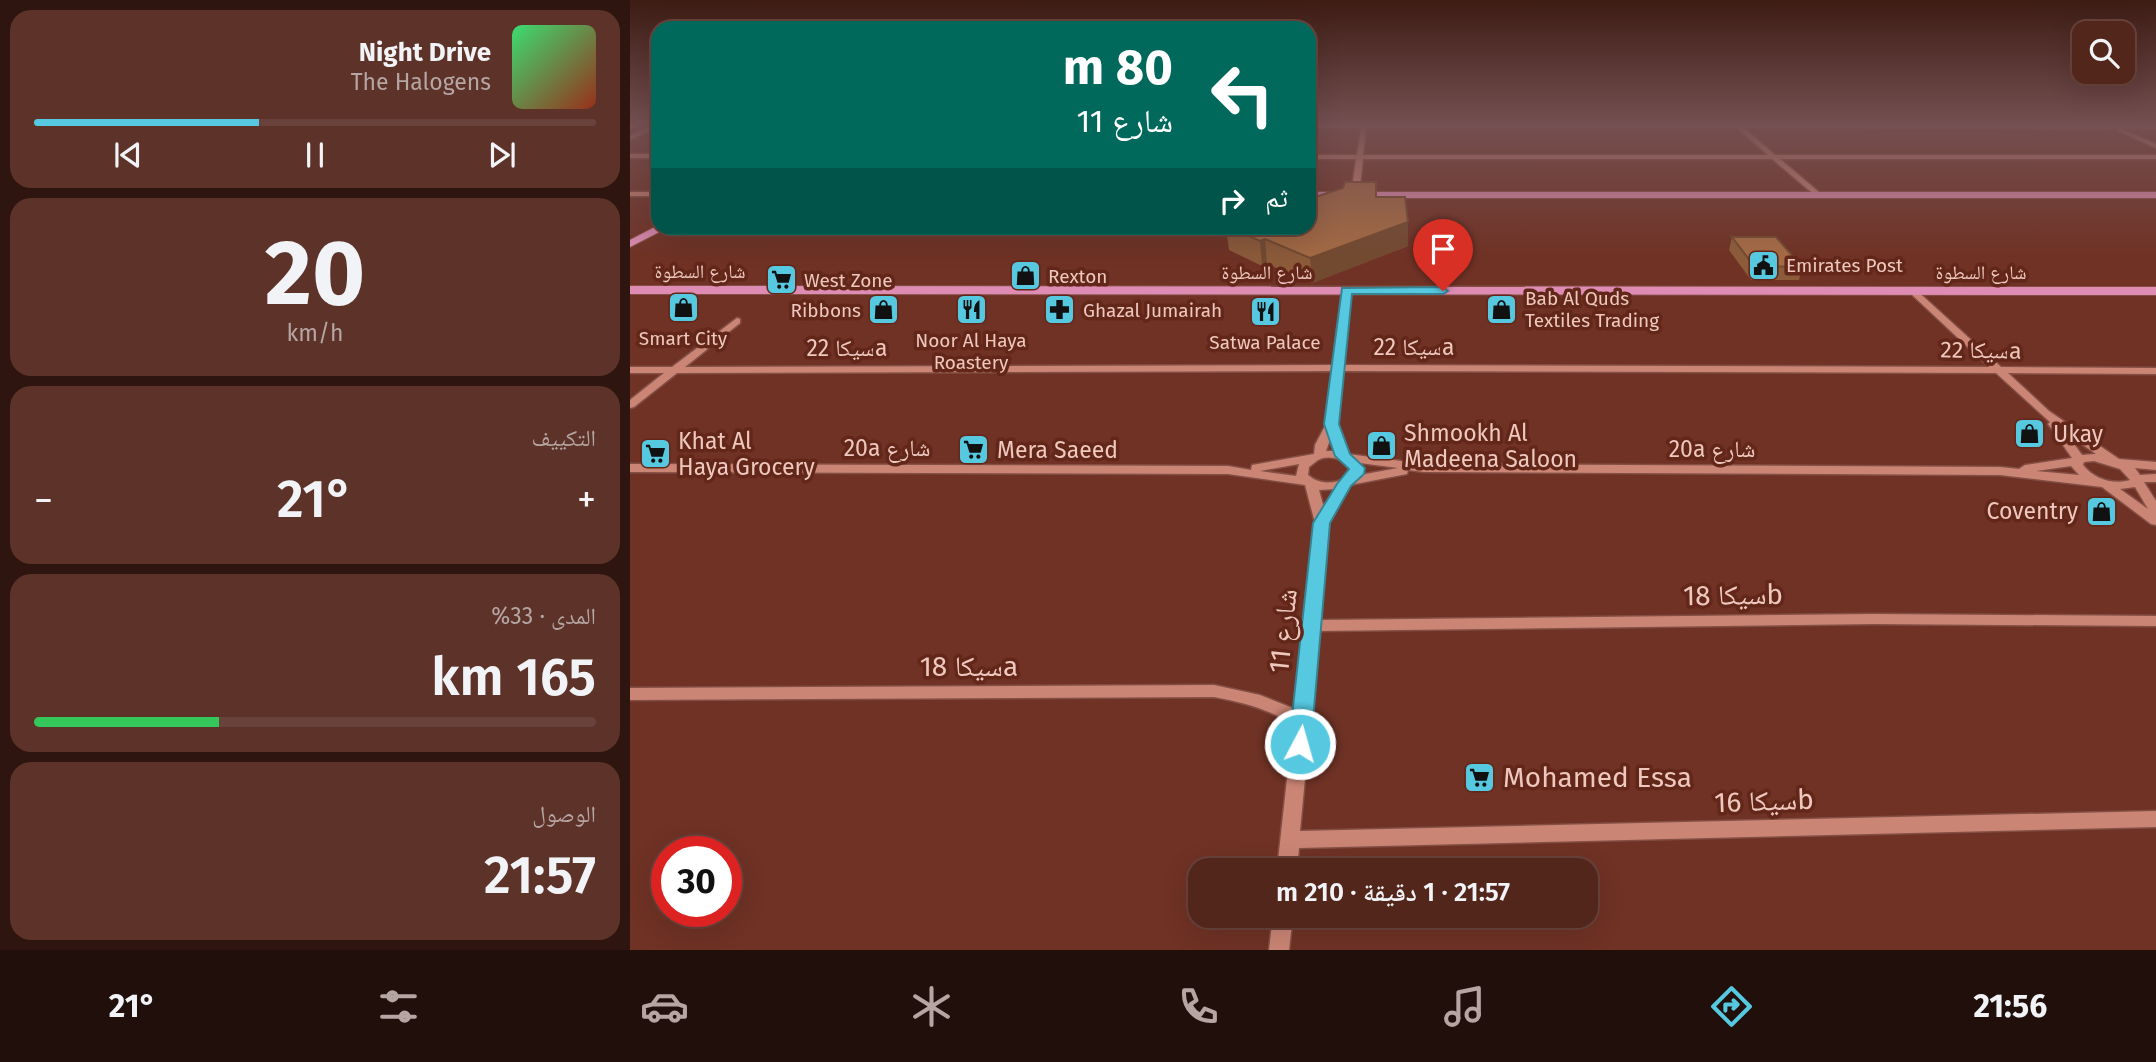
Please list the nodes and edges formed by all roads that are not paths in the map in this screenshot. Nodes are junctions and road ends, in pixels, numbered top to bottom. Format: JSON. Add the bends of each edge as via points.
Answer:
{"nodes":[{"id":1,"x":1359,"y":168,"type":"edge"},
{"id":2,"x":1787,"y":168,"type":"edge"},
{"id":3,"x":630,"y":194,"type":"edge"},
{"id":4,"x":651,"y":194,"type":"edge"},
{"id":5,"x":1316,"y":195,"type":"edge"},
{"id":6,"x":1356,"y":195,"type":"junction"},
{"id":7,"x":1817,"y":195,"type":"junction"},
{"id":8,"x":2156,"y":195,"type":"edge"},
{"id":9,"x":651,"y":233,"type":"edge"},
{"id":10,"x":630,"y":244,"type":"edge"},
{"id":11,"x":630,"y":290,"type":"edge"},
{"id":12,"x":1346,"y":290,"type":"junction"},
{"id":13,"x":1912,"y":291,"type":"junction"},
{"id":14,"x":2156,"y":291,"type":"edge"},
{"id":15,"x":737,"y":321,"type":"dead end"},
{"id":16,"x":1337,"y":368,"type":"junction"},
{"id":17,"x":630,"y":370,"type":"edge"},
{"id":18,"x":675,"y":370,"type":"junction"},
{"id":19,"x":2156,"y":371,"type":"edge"},
{"id":20,"x":2000,"y":372,"type":"junction"},
{"id":21,"x":630,"y":405,"type":"edge"},
{"id":22,"x":2045,"y":413,"type":"junction"},
{"id":23,"x":1332,"y":424,"type":"junction"},
{"id":24,"x":1316,"y":457,"type":"junction"},
{"id":25,"x":1345,"y":457,"type":"junction"},
{"id":26,"x":2078,"y":460,"type":"junction"},
{"id":27,"x":2117,"y":463,"type":"junction"},
{"id":28,"x":2156,"y":466,"type":"edge"},
{"id":29,"x":630,"y":468,"type":"edge"},
{"id":30,"x":1424,"y":468,"type":"junction"},
{"id":31,"x":1228,"y":470,"type":"junction"},
{"id":32,"x":2000,"y":471,"type":"junction"},
{"id":33,"x":2156,"y":478,"type":"edge"},
{"id":34,"x":2136,"y":480,"type":"junction"},
{"id":35,"x":1308,"y":482,"type":"junction"},
{"id":36,"x":1348,"y":482,"type":"junction"},
{"id":37,"x":2101,"y":482,"type":"junction"},
{"id":38,"x":2156,"y":511,"type":"edge"},
{"id":39,"x":2156,"y":521,"type":"edge"},
{"id":40,"x":1322,"y":523,"type":"junction"},
{"id":41,"x":2156,"y":621,"type":"edge"},
{"id":42,"x":1312,"y":626,"type":"junction"},
{"id":43,"x":630,"y":694,"type":"edge"},
{"id":44,"x":1302,"y":720,"type":"junction"},
{"id":45,"x":2156,"y":819,"type":"edge"},
{"id":46,"x":1290,"y":840,"type":"junction"},
{"id":47,"x":1288,"y":858,"type":"edge"},
{"id":48,"x":1282,"y":928,"type":"edge"},
{"id":49,"x":1279,"y":950,"type":"edge"}],
"edges":[{"from":1,"to":6,"type":"street"},
{"from":2,"to":7,"type":"street"},
{"from":3,"to":4,"type":"street"},
{"from":5,"to":6,"type":"main road"},
{"from":6,"to":7,"type":"main road"},
{"from":7,"to":8,"type":"main road"},
{"from":9,"to":10,"type":"main road","name":"شارع السطوة"},
{"from":11,"to":12,"type":"main road","name":"شارع السطوة"},
{"from":12,"to":13,"type":"main road","name":"شارع السطوة"},
{"from":12,"to":16,"type":"street"},
{"from":13,"to":14,"type":"main road","name":"شارع السطوة"},
{"from":13,"to":20,"type":"street"},
{"from":15,"to":18,"type":"street"},
{"from":16,"to":18,"type":"street","name":"سيكا 22a"},
{"from":16,"to":20,"type":"street","name":"سيكا 22a"},
{"from":16,"to":23,"type":"street"},
{"from":17,"to":18,"type":"street","name":"سيكا 22a"},
{"from":18,"to":21,"type":"street"},
{"from":19,"to":20,"type":"street","name":"سيكا 22a"},
{"from":20,"to":22,"type":"street"},
{"from":22,"to":26,"type":"street"},
{"from":22,"to":27,"type":"street"},
{"from":23,"to":24,"type":"street"},
{"from":23,"to":25,"type":"street"},
{"from":24,"to":25,"type":"street","name":"20a شارع"},
{"from":24,"to":31,"type":"street","name":"20a شارع"},
{"from":24,"to":35,"type":"street","via":[[1303,466],[1302,476]]},
{"from":25,"to":30,"type":"street","name":"20a شارع"},
{"from":25,"to":36,"type":"street","via":[[1357,468]]},
{"from":26,"to":27,"type":"street","name":"20a شارع","via":[[2094,457]]},
{"from":26,"to":32,"type":"street","name":"20a شارع"},
{"from":26,"to":37,"type":"street","via":[[2079,469]]},
{"from":27,"to":28,"type":"street"},
{"from":27,"to":34,"type":"street"},
{"from":29,"to":31,"type":"street","name":"20a شارع"},
{"from":30,"to":32,"type":"street","name":"20a شارع"},
{"from":30,"to":36,"type":"street","name":"20a شارع"},
{"from":31,"to":35,"type":"street","name":"20a شارع"},
{"from":32,"to":37,"type":"street","name":"20a شارع"},
{"from":33,"to":34,"type":"street"},
{"from":34,"to":37,"type":"street","name":"20a شارع","via":[[2125,486]]},
{"from":34,"to":38,"type":"street"},
{"from":35,"to":36,"type":"street","name":"20a شارع","via":[[1327,487]]},
{"from":35,"to":40,"type":"street","name":"شارع 11"},
{"from":36,"to":40,"type":"street","name":"شارع 11"},
{"from":37,"to":39,"type":"street"},
{"from":40,"to":42,"type":"street","name":"شارع 11"},
{"from":41,"to":42,"type":"street","name":"سيكا 18b","via":[[1874,619]]},
{"from":42,"to":44,"type":"street","name":"شارع 11"},
{"from":43,"to":44,"type":"street","name":"سيكا 18a","via":[[1214,691],[1279,706]]},
{"from":44,"to":46,"type":"street","name":"شارع 11"},
{"from":45,"to":46,"type":"street","name":"سيكا 16b"},
{"from":46,"to":47,"type":"street","name":"شارع 11"},
{"from":48,"to":49,"type":"street"}]}
